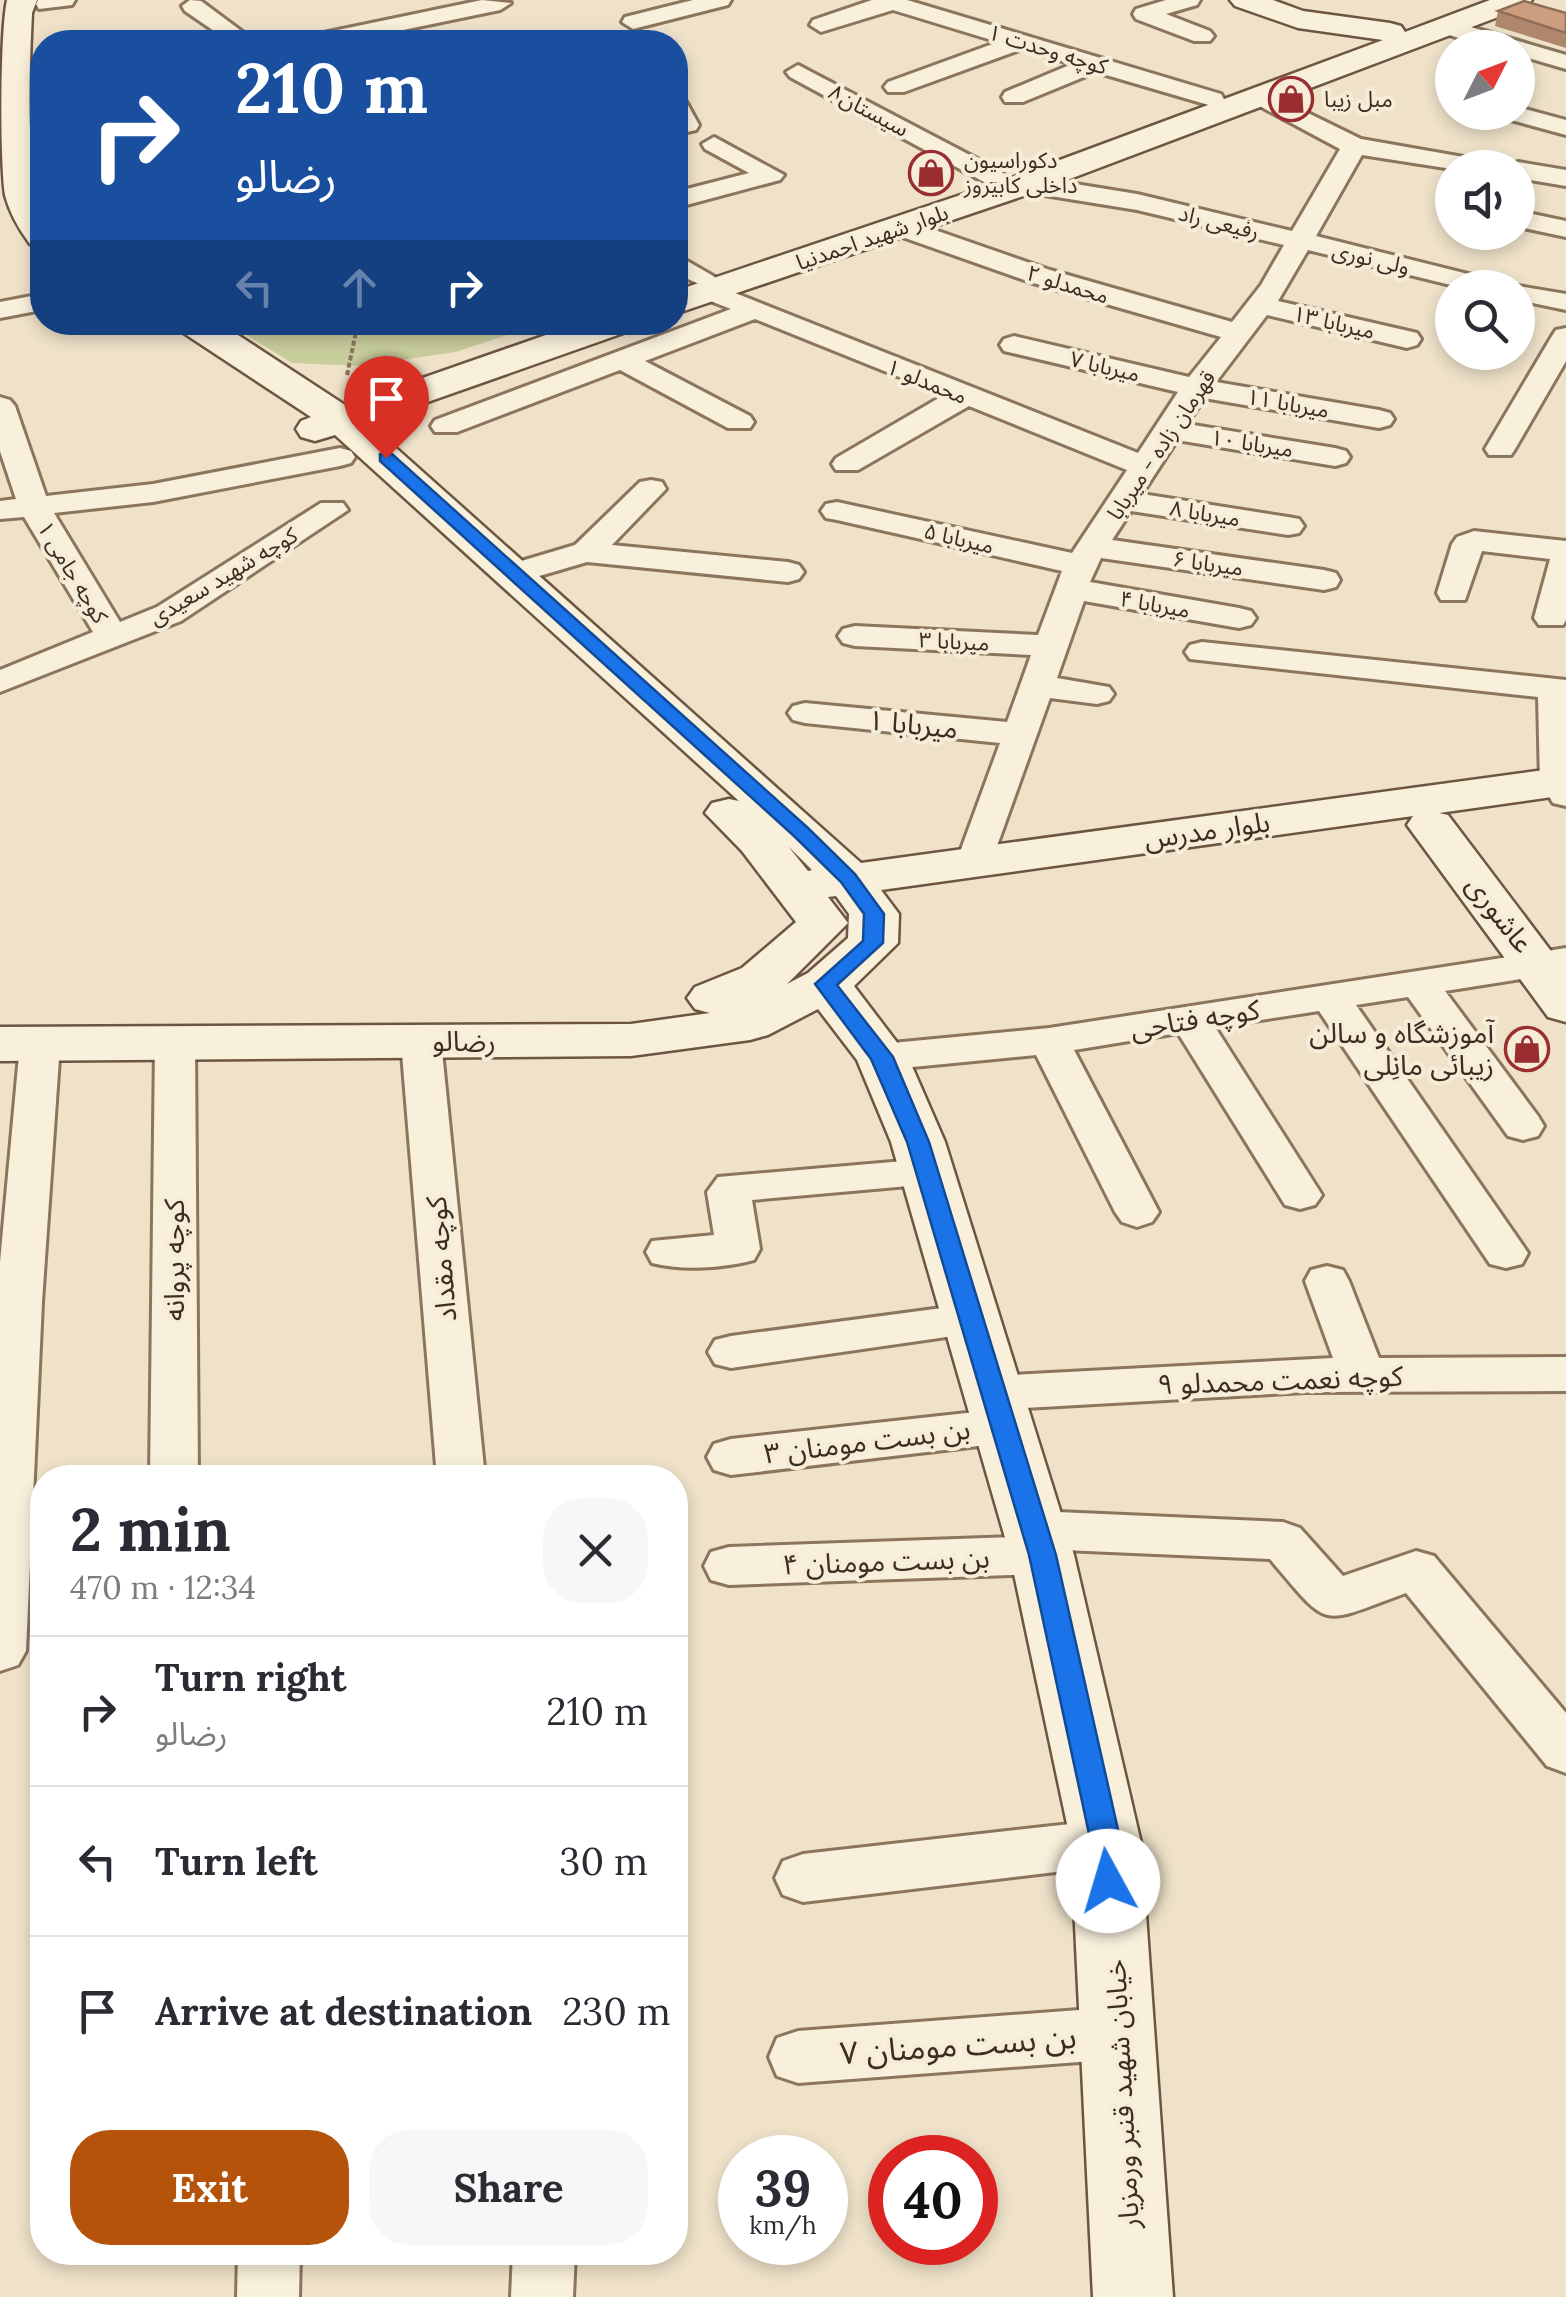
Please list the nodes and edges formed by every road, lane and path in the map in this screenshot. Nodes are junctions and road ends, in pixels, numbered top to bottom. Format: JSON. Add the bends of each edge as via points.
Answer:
{"nodes":[{"id":1,"x":720,"y":0,"type":"edge"},
{"id":2,"x":962,"y":0,"type":"edge"},
{"id":3,"x":1189,"y":0,"type":"edge"},
{"id":4,"x":1244,"y":0,"type":"edge"},
{"id":5,"x":1473,"y":0,"type":"edge"},
{"id":6,"x":1517,"y":0,"type":"edge"},
{"id":7,"x":889,"y":1,"type":"edge"},
{"id":8,"x":34,"y":2,"type":"edge"},
{"id":9,"x":498,"y":2,"type":"edge"},
{"id":10,"x":1114,"y":4,"type":"dead end"},
{"id":11,"x":193,"y":6,"type":"dead end"},
{"id":12,"x":382,"y":8,"type":"dead end"},
{"id":13,"x":922,"y":11,"type":"junction"},
{"id":14,"x":1144,"y":14,"type":"junction"},
{"id":15,"x":1298,"y":19,"type":"junction"},
{"id":16,"x":409,"y":22,"type":"junction"},
{"id":17,"x":634,"y":22,"type":"edge"},
{"id":18,"x":821,"y":25,"type":"dead end"},
{"id":19,"x":1448,"y":27,"type":"junction"},
{"id":20,"x":41,"y":30,"type":"edge"},
{"id":21,"x":227,"y":30,"type":"edge"},
{"id":22,"x":371,"y":30,"type":"edge"},
{"id":23,"x":423,"y":30,"type":"edge"},
{"id":24,"x":1390,"y":32,"type":"junction"},
{"id":25,"x":1202,"y":36,"type":"dead end"},
{"id":26,"x":1023,"y":42,"type":"junction"},
{"id":27,"x":1326,"y":56,"type":"junction"},
{"id":28,"x":1566,"y":62,"type":"edge"},
{"id":29,"x":1096,"y":63,"type":"junction"},
{"id":30,"x":798,"y":72,"type":"dead end"},
{"id":31,"x":896,"y":87,"type":"dead end"},
{"id":32,"x":1014,"y":96,"type":"dead end"},
{"id":33,"x":1263,"y":98,"type":"junction"},
{"id":34,"x":1212,"y":99,"type":"junction"},
{"id":35,"x":1535,"y":119,"type":"edge"},
{"id":36,"x":1566,"y":128,"type":"edge"},
{"id":37,"x":714,"y":144,"type":"dead end"},
{"id":38,"x":1354,"y":146,"type":"junction"},
{"id":39,"x":1112,"y":153,"type":"junction"},
{"id":40,"x":1435,"y":158,"type":"edge"},
{"id":41,"x":1535,"y":173,"type":"edge"},
{"id":42,"x":993,"y":177,"type":"junction"},
{"id":43,"x":1566,"y":178,"type":"edge"},
{"id":44,"x":1026,"y":184,"type":"junction"},
{"id":45,"x":688,"y":197,"type":"edge"},
{"id":46,"x":1137,"y":202,"type":"junction"},
{"id":47,"x":30,"y":217,"type":"edge"},
{"id":48,"x":1535,"y":222,"type":"edge"},
{"id":49,"x":900,"y":227,"type":"junction"},
{"id":50,"x":1566,"y":229,"type":"edge"},
{"id":51,"x":1301,"y":242,"type":"junction"},
{"id":52,"x":1435,"y":273,"type":"edge"},
{"id":53,"x":690,"y":279,"type":"edge"},
{"id":54,"x":1535,"y":295,"type":"edge"},
{"id":55,"x":1564,"y":300,"type":"edge"},
{"id":56,"x":30,"y":304,"type":"edge"},
{"id":57,"x":1261,"y":304,"type":"junction"},
{"id":58,"x":0,"y":310,"type":"edge"},
{"id":59,"x":754,"y":310,"type":"junction"},
{"id":60,"x":688,"y":325,"type":"edge"},
{"id":61,"x":1239,"y":333,"type":"junction"},
{"id":62,"x":172,"y":335,"type":"edge"},
{"id":63,"x":212,"y":335,"type":"edge"},
{"id":64,"x":352,"y":335,"type":"edge"},
{"id":65,"x":533,"y":335,"type":"edge"},
{"id":66,"x":646,"y":335,"type":"edge"},
{"id":67,"x":1566,"y":336,"type":"edge"},
{"id":68,"x":1408,"y":338,"type":"dead end"},
{"id":69,"x":620,"y":341,"type":"edge"},
{"id":70,"x":1014,"y":345,"type":"dead end"},
{"id":71,"x":1217,"y":362,"type":"junction"},
{"id":72,"x":1256,"y":368,"type":"dead end"},
{"id":73,"x":416,"y":380,"type":"junction"},
{"id":74,"x":1197,"y":388,"type":"junction"},
{"id":75,"x":964,"y":396,"type":"junction"},
{"id":76,"x":0,"y":406,"type":"edge"},
{"id":77,"x":320,"y":409,"type":"junction"},
{"id":78,"x":1380,"y":418,"type":"dead end"},
{"id":79,"x":738,"y":422,"type":"dead end"},
{"id":80,"x":446,"y":426,"type":"dead end"},
{"id":81,"x":1157,"y":448,"type":"junction"},
{"id":82,"x":1500,"y":449,"type":"dead end"},
{"id":83,"x":1335,"y":456,"type":"dead end"},
{"id":84,"x":386,"y":458,"type":"junction"},
{"id":85,"x":847,"y":464,"type":"dead end"},
{"id":86,"x":1266,"y":472,"type":"dead end"},
{"id":87,"x":652,"y":490,"type":"dead end"},
{"id":88,"x":1123,"y":500,"type":"junction"},
{"id":89,"x":34,"y":507,"type":"junction"},
{"id":90,"x":0,"y":510,"type":"edge"},
{"id":91,"x":332,"y":510,"type":"dead end"},
{"id":92,"x":837,"y":511,"type":"dead end"},
{"id":93,"x":1288,"y":526,"type":"dead end"},
{"id":94,"x":1566,"y":551,"type":"edge"},
{"id":95,"x":586,"y":552,"type":"junction"},
{"id":96,"x":1566,"y":559,"type":"edge"},
{"id":97,"x":1081,"y":567,"type":"junction"},
{"id":98,"x":788,"y":572,"type":"dead end"},
{"id":99,"x":512,"y":574,"type":"junction"},
{"id":100,"x":1324,"y":580,"type":"dead end"},
{"id":101,"x":1453,"y":593,"type":"dead end"},
{"id":102,"x":1239,"y":618,"type":"dead end"},
{"id":103,"x":1550,"y":618,"type":"dead end"},
{"id":104,"x":856,"y":636,"type":"dead end"},
{"id":105,"x":112,"y":637,"type":"junction"},
{"id":106,"x":1052,"y":646,"type":"junction"},
{"id":107,"x":1202,"y":652,"type":"dead end"},
{"id":108,"x":0,"y":682,"type":"edge"},
{"id":109,"x":1038,"y":686,"type":"junction"},
{"id":110,"x":1097,"y":694,"type":"dead end"},
{"id":111,"x":805,"y":714,"type":"dead end"},
{"id":112,"x":1020,"y":734,"type":"junction"},
{"id":113,"x":1564,"y":791,"type":"edge"},
{"id":114,"x":1430,"y":825,"type":"junction"},
{"id":115,"x":975,"y":863,"type":"junction"},
{"id":116,"x":861,"y":896,"type":"junction"},
{"id":117,"x":816,"y":931,"type":"junction"},
{"id":118,"x":1551,"y":961,"type":"edge"},
{"id":119,"x":1418,"y":982,"type":"junction"},
{"id":120,"x":1329,"y":996,"type":"junction"},
{"id":121,"x":1566,"y":1006,"type":"edge"},
{"id":122,"x":0,"y":1010,"type":"edge"},
{"id":123,"x":1192,"y":1020,"type":"junction"},
{"id":124,"x":420,"y":1041,"type":"junction"},
{"id":125,"x":1048,"y":1041,"type":"junction"},
{"id":126,"x":175,"y":1043,"type":"junction"},
{"id":127,"x":20,"y":1044,"type":"edge"},
{"id":128,"x":882,"y":1057,"type":"junction"},
{"id":129,"x":1523,"y":1126,"type":"dead end"},
{"id":130,"x":928,"y":1173,"type":"junction"},
{"id":131,"x":1300,"y":1195,"type":"dead end"},
{"id":132,"x":1137,"y":1212,"type":"dead end"},
{"id":133,"x":668,"y":1252,"type":"dead end"},
{"id":134,"x":1506,"y":1253,"type":"dead end"},
{"id":135,"x":1327,"y":1281,"type":"dead end"},
{"id":136,"x":972,"y":1320,"type":"junction"},
{"id":137,"x":731,"y":1352,"type":"dead end"},
{"id":138,"x":1566,"y":1374,"type":"edge"},
{"id":139,"x":1362,"y":1375,"type":"junction"},
{"id":140,"x":999,"y":1409,"type":"junction"},
{"id":141,"x":731,"y":1457,"type":"dead end"},
{"id":142,"x":174,"y":1465,"type":"edge"},
{"id":143,"x":460,"y":1465,"type":"edge"},
{"id":144,"x":1039,"y":1542,"type":"junction"},
{"id":145,"x":729,"y":1566,"type":"dead end"},
{"id":146,"x":1,"y":1630,"type":"edge"},
{"id":147,"x":1566,"y":1752,"type":"edge"},
{"id":148,"x":1106,"y":1843,"type":"junction"},
{"id":149,"x":804,"y":1878,"type":"dead end"},
{"id":150,"x":1118,"y":2032,"type":"junction"},
{"id":151,"x":798,"y":2056,"type":"dead end"},
{"id":152,"x":269,"y":2265,"type":"edge"},
{"id":153,"x":543,"y":2265,"type":"edge"},
{"id":154,"x":268,"y":2297,"type":"edge"},
{"id":155,"x":542,"y":2297,"type":"edge"},
{"id":156,"x":1133,"y":2297,"type":"edge"}],
"edges":[{"from":1,"to":17,"type":"street"},
{"from":2,"to":13,"type":"street"},
{"from":3,"to":14,"type":"street"},
{"from":4,"to":15,"type":"main road"},
{"from":5,"to":24,"type":"main road","name":"بلوار شهید احمدنیا"},
{"from":6,"to":19,"type":"main road","name":"بلوار شهید احمدنیا"},
{"from":7,"to":13,"type":"street","name":"کوچه وحدت ۱"},
{"from":7,"to":18,"type":"street"},
{"from":8,"to":20,"type":"main road"},
{"from":8,"to":47,"type":"main road","via":[[16,36],[18,183]]},
{"from":9,"to":16,"type":"street"},
{"from":10,"to":14,"type":"street"},
{"from":11,"to":21,"type":"street"},
{"from":12,"to":16,"type":"street"},
{"from":13,"to":26,"type":"street","name":"کوچه وحدت ۱"},
{"from":14,"to":25,"type":"street"},
{"from":15,"to":24,"type":"main road"},
{"from":15,"to":27,"type":"main road","via":[[1320,37]]},
{"from":16,"to":22,"type":"street"},
{"from":16,"to":23,"type":"street"},
{"from":19,"to":28,"type":"street"},
{"from":19,"to":33,"type":"main road","name":"بلوار شهید احمدنیا"},
{"from":24,"to":27,"type":"main road","name":"بلوار شهید احمدنیا"},
{"from":26,"to":29,"type":"street","name":"کوچه وحدت ۱"},
{"from":26,"to":31,"type":"street"},
{"from":27,"to":34,"type":"main road","name":"بلوار شهید احمدنیا"},
{"from":29,"to":32,"type":"street"},
{"from":29,"to":34,"type":"street","name":"کوچه وحدت ۱"},
{"from":30,"to":42,"type":"street","name":"سیستان۸"},
{"from":33,"to":38,"type":"street"},
{"from":33,"to":39,"type":"main road","name":"بلوار شهید احمدنیا"},
{"from":34,"to":42,"type":"main road","name":"بلوار شهید احمدنیا"},
{"from":35,"to":36,"type":"street"},
{"from":37,"to":45,"type":"street","via":[[771,175]]},
{"from":38,"to":40,"type":"street"},
{"from":38,"to":51,"type":"street","name":"قهرمان زاده - میربابا"},
{"from":39,"to":44,"type":"main road","name":"بلوار شهید احمدنیا"},
{"from":39,"to":46,"type":"street","via":[[1114,179]]},
{"from":41,"to":43,"type":"street"},
{"from":42,"to":53,"type":"main road","name":"بلوار شهید احمدنیا"},
{"from":44,"to":46,"type":"street","name":"رفیعی راد"},
{"from":44,"to":49,"type":"main road","name":"بلوار شهید احمدنیا"},
{"from":46,"to":51,"type":"street","name":"رفیعی راد"},
{"from":48,"to":50,"type":"street"},
{"from":49,"to":53,"type":"main road","name":"بلوار شهید احمدنیا"},
{"from":49,"to":61,"type":"street","name":"محمدلو ۲"},
{"from":51,"to":52,"type":"street","name":"ولی نوری"},
{"from":51,"to":57,"type":"street","name":"قهرمان زاده - میربابا"},
{"from":53,"to":59,"type":"street","name":"محمدلو ۱"},
{"from":54,"to":55,"type":"street"},
{"from":56,"to":58,"type":"street"},
{"from":57,"to":61,"type":"street","name":"قهرمان زاده - میربابا"},
{"from":57,"to":68,"type":"street","name":"میربابا ۱۳"},
{"from":59,"to":60,"type":"street"},
{"from":59,"to":75,"type":"street","name":"محمدلو ۱"},
{"from":61,"to":71,"type":"street","name":"قهرمان زاده - میربابا"},
{"from":62,"to":77,"type":"main road","via":[[220,368]]},
{"from":63,"to":77,"type":"main road"},
{"from":64,"to":77,"type":"path"},
{"from":65,"to":73,"type":"main road"},
{"from":66,"to":69,"type":"street"},
{"from":67,"to":82,"type":"street"},
{"from":69,"to":73,"type":"main road"},
{"from":69,"to":79,"type":"street"},
{"from":69,"to":80,"type":"street"},
{"from":70,"to":74,"type":"street","name":"میربابا ۷"},
{"from":71,"to":72,"type":"street"},
{"from":71,"to":74,"type":"street","name":"قهرمان زاده - میربابا"},
{"from":73,"to":77,"type":"main road"},
{"from":73,"to":84,"type":"main road","via":[[378,432]]},
{"from":74,"to":78,"type":"street","name":"میربابا ۱۱"},
{"from":74,"to":81,"type":"street","name":"قهرمان زاده - میربابا"},
{"from":75,"to":81,"type":"street","name":"محمدلو ۱"},
{"from":75,"to":85,"type":"street"},
{"from":76,"to":89,"type":"street","name":"کوچه جامی ۱"},
{"from":77,"to":84,"type":"main road"},
{"from":77,"to":89,"type":"street","via":[[153,493]]},
{"from":77,"to":117,"type":"main road","name":"خیابان شهید قنبر ورمزیار","via":[[376,486],[759,840]]},
{"from":81,"to":83,"type":"street","name":"میربابا ۱۰"},
{"from":81,"to":86,"type":"street"},
{"from":81,"to":88,"type":"street","name":"قهرمان زاده - میربابا"},
{"from":84,"to":99,"type":"main road"},
{"from":87,"to":95,"type":"street"},
{"from":88,"to":93,"type":"street","name":"میربابا ۸"},
{"from":88,"to":97,"type":"street","name":"قهرمان زاده - میربابا"},
{"from":89,"to":90,"type":"street"},
{"from":89,"to":105,"type":"street","name":"کوچه جامی ۱"},
{"from":91,"to":105,"type":"street","name":"کوچه شهید سعیدی","via":[[169,614]]},
{"from":92,"to":97,"type":"street","name":"میربابا ۵"},
{"from":94,"to":101,"type":"street","via":[[1474,541]]},
{"from":95,"to":98,"type":"street"},
{"from":95,"to":99,"type":"street"},
{"from":96,"to":103,"type":"street"},
{"from":97,"to":100,"type":"street","name":"میربابا ۶"},
{"from":97,"to":102,"type":"street","name":"میربابا ۴"},
{"from":97,"to":106,"type":"street","name":"قهرمان زاده - میربابا"},
{"from":99,"to":116,"type":"main road"},
{"from":104,"to":106,"type":"street","name":"میربابا ۳"},
{"from":105,"to":108,"type":"street","name":"کوچه شهید سعیدی"},
{"from":106,"to":109,"type":"street","name":"قهرمان زاده - میربابا"},
{"from":107,"to":113,"type":"street","via":[[1555,688]]},
{"from":109,"to":110,"type":"street"},
{"from":109,"to":112,"type":"street","name":"قهرمان زاده - میربابا"},
{"from":111,"to":112,"type":"street","name":"میربابا ۱"},
{"from":112,"to":115,"type":"street","name":"قهرمان زاده - میربابا"},
{"from":113,"to":114,"type":"main road","name":"بلوار مدرس"},
{"from":113,"to":115,"type":"main road","name":"بلوار مدرس"},
{"from":114,"to":116,"type":"main road","name":"بلوار مدرس"},
{"from":114,"to":118,"type":"main road","name":"عاشوری"},
{"from":115,"to":116,"type":"main road","name":"بلوار مدرس"},
{"from":116,"to":117,"type":"main road"},
{"from":116,"to":117,"type":"main road","name":"رضالو","via":[[873,943]]},
{"from":117,"to":122,"type":"main road","name":"رضالو","via":[[778,969],[730,996],[657,1008],[514,1018],[412,1004]]},
{"from":117,"to":124,"type":"main road","name":"رضالو","via":[[750,1024],[631,1040]]},
{"from":117,"to":128,"type":"main road","name":"خیابان شهید قنبر ورمزیار"},
{"from":118,"to":119,"type":"street","name":"کوچه فتاحی"},
{"from":118,"to":121,"type":"main road","name":"عاشوری"},
{"from":119,"to":120,"type":"street","name":"کوچه فتاحی"},
{"from":119,"to":129,"type":"street"},
{"from":120,"to":123,"type":"street","name":"کوچه فتاحی"},
{"from":120,"to":134,"type":"street"},
{"from":123,"to":125,"type":"street","name":"کوچه فتاحی"},
{"from":123,"to":131,"type":"street"},
{"from":124,"to":126,"type":"main road","name":"رضالو"},
{"from":124,"to":143,"type":"street","name":"کوچه مقداد"},
{"from":125,"to":128,"type":"street","name":"کوچه فتاحی"},
{"from":125,"to":132,"type":"street"},
{"from":126,"to":127,"type":"main road","name":"رضالو"},
{"from":126,"to":142,"type":"street","name":"کوچه پروانه"},
{"from":127,"to":146,"type":"street","via":[[19,1302]]},
{"from":128,"to":130,"type":"main road","name":"خیابان شهید قنبر ورمزیار"},
{"from":130,"to":133,"type":"street","via":[[733,1187],[738,1249]]},
{"from":130,"to":136,"type":"main road","name":"خیابان شهید قنبر ورمزیار"},
{"from":135,"to":139,"type":"street"},
{"from":136,"to":137,"type":"street"},
{"from":136,"to":140,"type":"main road","name":"خیابان شهید قنبر ورمزیار"},
{"from":138,"to":139,"type":"street","name":"کوچه نعمت محمدلو ۹"},
{"from":139,"to":140,"type":"street","name":"کوچه نعمت محمدلو ۹"},
{"from":140,"to":141,"type":"street","name":"۳ بن بست مومنان"},
{"from":140,"to":144,"type":"main road","name":"خیابان شهید قنبر ورمزیار"},
{"from":144,"to":145,"type":"street","name":"۴ بن بست مومنان"},
{"from":144,"to":147,"type":"street","name":"۴ بن بست مومنان","via":[[1283,1541],[1334,1599],[1416,1570]]},
{"from":144,"to":148,"type":"main road","name":"خیابان شهید قنبر ورمزیار"},
{"from":148,"to":149,"type":"street"},
{"from":148,"to":150,"type":"main road","name":"خیابان شهید قنبر ورمزیار"},
{"from":150,"to":151,"type":"street","name":"۷ بن بست مومنان"},
{"from":150,"to":156,"type":"main road","name":"خیابان شهید قنبر ورمزیار"},
{"from":152,"to":154,"type":"street"},
{"from":153,"to":155,"type":"street"}]}
